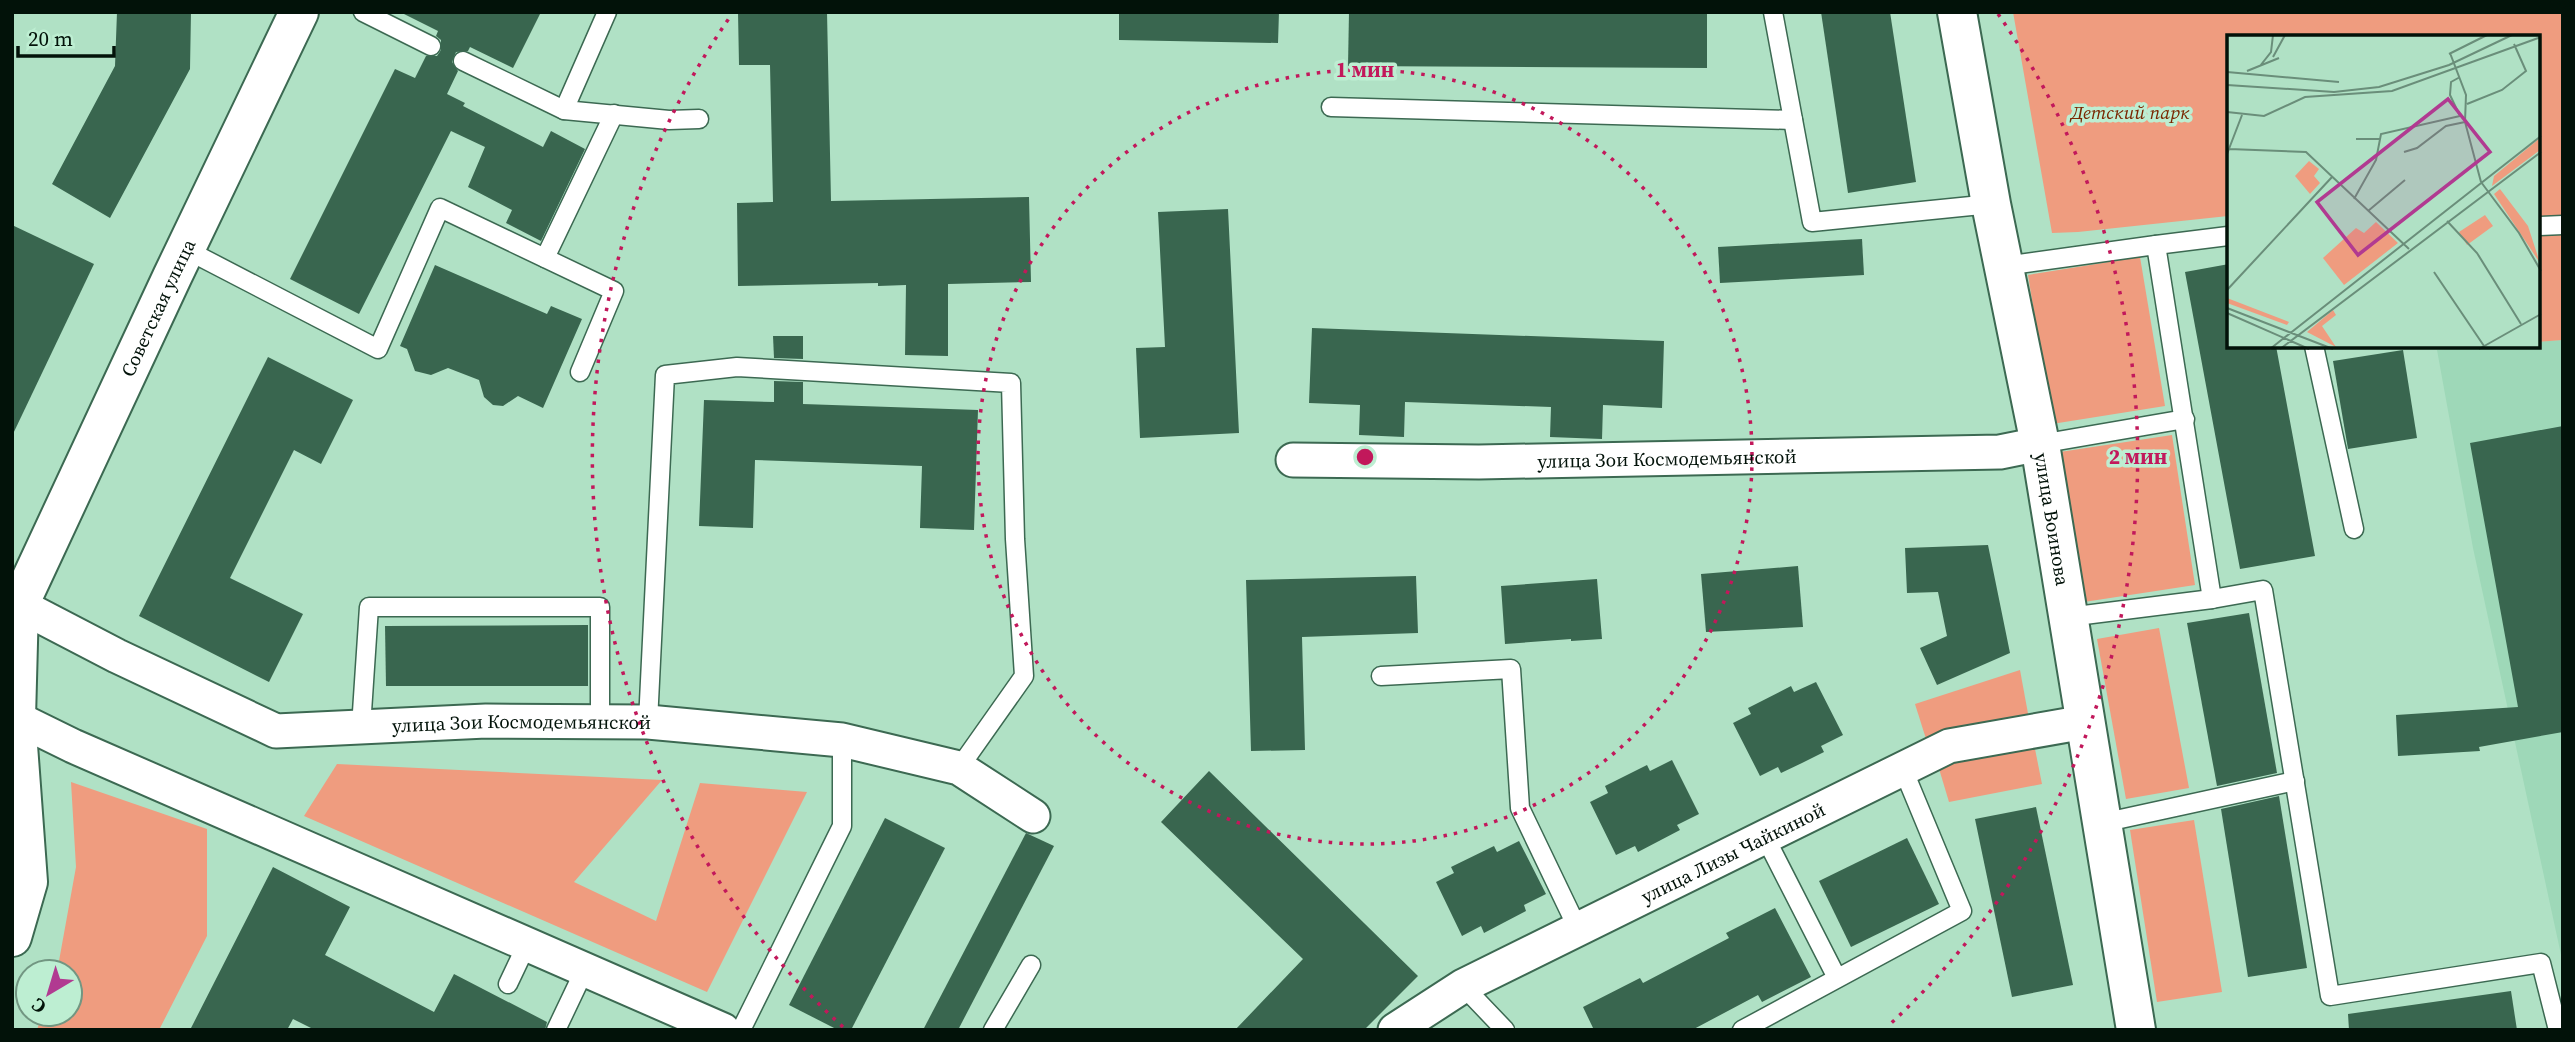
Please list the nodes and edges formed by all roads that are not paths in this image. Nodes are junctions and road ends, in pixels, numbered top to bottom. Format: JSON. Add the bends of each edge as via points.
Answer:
{"nodes":[{"id":1,"x":299,"y":12,"type":"edge"},
{"id":2,"x":363,"y":12,"type":"edge"},
{"id":3,"x":607,"y":12,"type":"edge"},
{"id":4,"x":1773,"y":12,"type":"edge"},
{"id":5,"x":1957,"y":12,"type":"edge"},
{"id":6,"x":431,"y":46,"type":"dead end"},
{"id":7,"x":463,"y":61,"type":"dead end"},
{"id":8,"x":1331,"y":107,"type":"dead end"},
{"id":9,"x":564,"y":110,"type":"junction"},
{"id":10,"x":614,"y":114,"type":"junction"},
{"id":11,"x":699,"y":119,"type":"dead end"},
{"id":12,"x":1793,"y":120,"type":"junction"},
{"id":13,"x":1991,"y":204,"type":"junction"},
{"id":14,"x":2563,"y":225,"type":"edge"},
{"id":15,"x":2540,"y":226,"type":"edge"},
{"id":16,"x":2227,"y":236,"type":"edge"},
{"id":17,"x":2156,"y":245,"type":"junction"},
{"id":18,"x":186,"y":249,"type":"junction"},
{"id":19,"x":545,"y":258,"type":"junction"},
{"id":20,"x":2004,"y":266,"type":"junction"},
{"id":21,"x":2314,"y":348,"type":"edge"},
{"id":22,"x":580,"y":372,"type":"dead end"},
{"id":23,"x":2185,"y":419,"type":"junction"},
{"id":24,"x":2040,"y":444,"type":"junction"},
{"id":25,"x":1293,"y":460,"type":"dead end"},
{"id":26,"x":2354,"y":529,"type":"dead end"},
{"id":27,"x":2212,"y":599,"type":"junction"},
{"id":28,"x":16,"y":608,"type":"edge"},
{"id":29,"x":2068,"y":617,"type":"junction"},
{"id":30,"x":1381,"y":676,"type":"dead end"},
{"id":31,"x":16,"y":718,"type":"junction"},
{"id":32,"x":600,"y":721,"type":"junction"},
{"id":33,"x":648,"y":722,"type":"junction"},
{"id":34,"x":2085,"y":722,"type":"junction"},
{"id":35,"x":361,"y":727,"type":"junction"},
{"id":36,"x":842,"y":740,"type":"junction"},
{"id":37,"x":959,"y":768,"type":"junction"},
{"id":38,"x":1903,"y":769,"type":"junction"},
{"id":39,"x":2295,"y":781,"type":"junction"},
{"id":40,"x":1033,"y":816,"type":"dead end"},
{"id":41,"x":2102,"y":823,"type":"junction"},
{"id":42,"x":12,"y":829,"type":"edge"},
{"id":43,"x":1765,"y":838,"type":"junction"},
{"id":44,"x":28,"y":882,"type":"junction"},
{"id":45,"x":1578,"y":929,"type":"junction"},
{"id":46,"x":12,"y":936,"type":"edge"},
{"id":47,"x":527,"y":944,"type":"junction"},
{"id":48,"x":1031,"y":965,"type":"dead end"},
{"id":49,"x":585,"y":969,"type":"junction"},
{"id":50,"x":1837,"y":978,"type":"junction"},
{"id":51,"x":508,"y":984,"type":"dead end"},
{"id":52,"x":1463,"y":986,"type":"junction"},
{"id":53,"x":556,"y":1030,"type":"edge"},
{"id":54,"x":723,"y":1030,"type":"edge"},
{"id":55,"x":741,"y":1030,"type":"edge"},
{"id":56,"x":993,"y":1030,"type":"edge"},
{"id":57,"x":1395,"y":1030,"type":"edge"},
{"id":58,"x":1505,"y":1030,"type":"edge"},
{"id":59,"x":1742,"y":1030,"type":"edge"},
{"id":60,"x":2136,"y":1030,"type":"edge"},
{"id":61,"x":2558,"y":1030,"type":"edge"}],
"edges":[{"from":1,"to":18,"type":"street","name":"Советская улица"},
{"from":2,"to":6,"type":"lane"},
{"from":3,"to":9,"type":"lane"},
{"from":4,"to":12,"type":"lane"},
{"from":5,"to":13,"type":"street","name":"улица Воинова"},
{"from":7,"to":9,"type":"lane"},
{"from":8,"to":12,"type":"lane"},
{"from":9,"to":10,"type":"lane"},
{"from":10,"to":11,"type":"lane"},
{"from":10,"to":19,"type":"lane"},
{"from":12,"to":13,"type":"lane","via":[[1812,222]]},
{"from":13,"to":20,"type":"street","name":"улица Воинова"},
{"from":14,"to":15,"type":"lane"},
{"from":16,"to":17,"type":"lane"},
{"from":17,"to":20,"type":"lane"},
{"from":17,"to":23,"type":"lane"},
{"from":18,"to":19,"type":"lane","via":[[378,349],[440,208]]},
{"from":18,"to":28,"type":"street","name":"Советская улица"},
{"from":19,"to":22,"type":"lane","via":[[614,291]]},
{"from":20,"to":24,"type":"street","name":"улица Воинова"},
{"from":21,"to":26,"type":"lane"},
{"from":23,"to":24,"type":"lane"},
{"from":23,"to":27,"type":"lane"},
{"from":24,"to":25,"type":"street","name":"улица Зои Космодемьянской","via":[[1986,452],[1479,463]]},
{"from":24,"to":29,"type":"street","name":"улица Воинова"},
{"from":27,"to":29,"type":"lane"},
{"from":27,"to":39,"type":"lane","via":[[2263,590]]},
{"from":28,"to":31,"type":"street","name":"Советская улица"},
{"from":28,"to":35,"type":"street","name":"улица Зои Космодемьянской","via":[[276,731]]},
{"from":29,"to":34,"type":"street","name":"улица Воинова"},
{"from":30,"to":45,"type":"lane","via":[[1511,669],[1520,808]]},
{"from":31,"to":44,"type":"street","name":"Советская улица"},
{"from":31,"to":47,"type":"street"},
{"from":32,"to":33,"type":"street","name":"улица Зои Космодемьянской"},
{"from":32,"to":35,"type":"street","name":"улица Зои Космодемьянской"},
{"from":32,"to":35,"type":"lane","via":[[600,607],[369,607]]},
{"from":33,"to":36,"type":"street","name":"улица Зои Космодемьянской"},
{"from":33,"to":37,"type":"lane","via":[[665,375],[737,367],[1011,383],[1024,676]]},
{"from":34,"to":38,"type":"street","name":"улица Лизы Чайкиной","via":[[1949,746]]},
{"from":34,"to":41,"type":"street","name":"улица Воинова"},
{"from":36,"to":37,"type":"street","name":"улица Зои Космодемьянской"},
{"from":36,"to":55,"type":"lane","via":[[842,826]]},
{"from":37,"to":40,"type":"street","name":"улица Зои Космодемьянской"},
{"from":38,"to":43,"type":"street","name":"улица Лизы Чайкиной"},
{"from":38,"to":50,"type":"lane","via":[[1962,911]]},
{"from":39,"to":41,"type":"lane"},
{"from":39,"to":61,"type":"lane","via":[[2330,996],[2541,963]]},
{"from":41,"to":60,"type":"street","name":"улица Воинова"},
{"from":42,"to":44,"type":"street"},
{"from":43,"to":45,"type":"street","name":"улица Лизы Чайкиной"},
{"from":43,"to":50,"type":"lane"},
{"from":44,"to":46,"type":"street","name":"Советская улица"},
{"from":45,"to":52,"type":"street","name":"улица Лизы Чайкиной"},
{"from":47,"to":49,"type":"street"},
{"from":47,"to":51,"type":"lane"},
{"from":48,"to":56,"type":"lane"},
{"from":49,"to":53,"type":"lane"},
{"from":49,"to":54,"type":"street"},
{"from":50,"to":59,"type":"lane"},
{"from":52,"to":57,"type":"street","name":"улица Лизы Чайкиной"},
{"from":52,"to":58,"type":"lane"}]}
